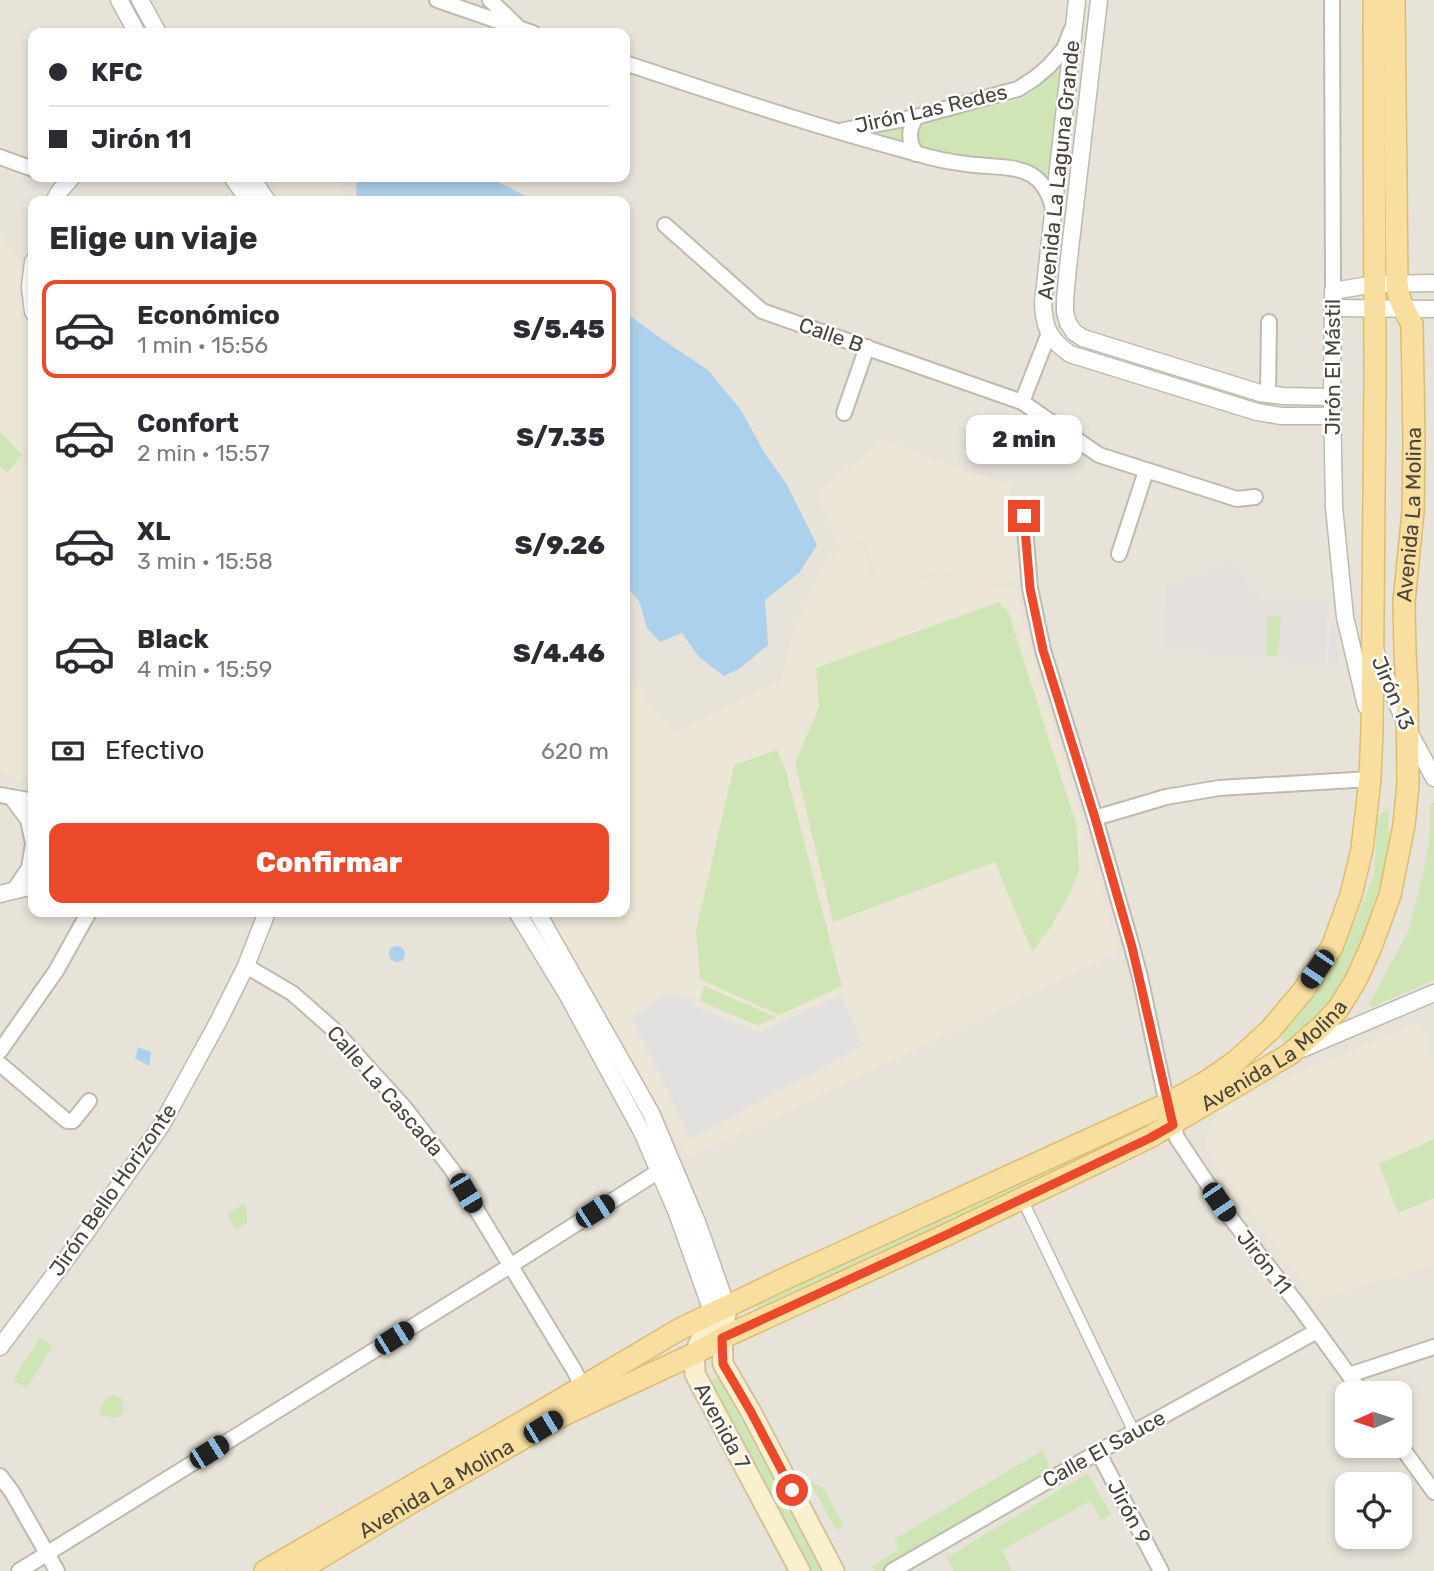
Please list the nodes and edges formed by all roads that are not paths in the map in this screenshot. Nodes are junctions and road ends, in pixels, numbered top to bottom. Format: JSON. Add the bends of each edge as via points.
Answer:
{"nodes":[{"id":1,"x":119,"y":0,"type":"edge"},
{"id":2,"x":140,"y":0,"type":"edge"},
{"id":3,"x":436,"y":0,"type":"edge"},
{"id":4,"x":490,"y":0,"type":"edge"},
{"id":5,"x":1077,"y":0,"type":"edge"},
{"id":6,"x":1099,"y":0,"type":"edge"},
{"id":7,"x":1332,"y":0,"type":"edge"},
{"id":8,"x":1374,"y":0,"type":"edge"},
{"id":9,"x":1394,"y":0,"type":"edge"},
{"id":10,"x":1075,"y":22,"type":"junction"},
{"id":11,"x":134,"y":28,"type":"edge"},
{"id":12,"x":155,"y":28,"type":"edge"},
{"id":13,"x":517,"y":28,"type":"edge"},
{"id":14,"x":523,"y":28,"type":"edge"},
{"id":15,"x":630,"y":65,"type":"edge"},
{"id":16,"x":916,"y":117,"type":"junction"},
{"id":17,"x":839,"y":131,"type":"junction"},
{"id":18,"x":916,"y":154,"type":"junction"},
{"id":19,"x":0,"y":157,"type":"edge"},
{"id":20,"x":28,"y":167,"type":"edge"},
{"id":21,"x":68,"y":182,"type":"edge"},
{"id":22,"x":57,"y":196,"type":"edge"},
{"id":23,"x":1054,"y":212,"type":"junction"},
{"id":24,"x":665,"y":225,"type":"dead end"},
{"id":25,"x":1048,"y":264,"type":"junction"},
{"id":26,"x":1068,"y":267,"type":"junction"},
{"id":27,"x":1397,"y":283,"type":"junction"},
{"id":28,"x":1434,"y":283,"type":"edge"},
{"id":29,"x":1375,"y":284,"type":"junction"},
{"id":30,"x":1334,"y":291,"type":"junction"},
{"id":31,"x":1332,"y":308,"type":"junction"},
{"id":32,"x":1375,"y":308,"type":"junction"},
{"id":33,"x":1403,"y":309,"type":"junction"},
{"id":34,"x":1434,"y":309,"type":"edge"},
{"id":35,"x":1269,"y":322,"type":"dead end"},
{"id":36,"x":1049,"y":333,"type":"junction"},
{"id":37,"x":867,"y":347,"type":"junction"},
{"id":38,"x":1264,"y":394,"type":"junction"},
{"id":39,"x":1332,"y":397,"type":"junction"},
{"id":40,"x":1022,"y":402,"type":"junction"},
{"id":41,"x":1257,"y":412,"type":"junction"},
{"id":42,"x":844,"y":413,"type":"dead end"},
{"id":43,"x":1332,"y":416,"type":"junction"},
{"id":44,"x":1146,"y":471,"type":"junction"},
{"id":45,"x":1255,"y":496,"type":"dead end"},
{"id":46,"x":1024,"y":516,"type":"dead end"},
{"id":47,"x":1119,"y":554,"type":"dead end"},
{"id":48,"x":1373,"y":644,"type":"junction"},
{"id":49,"x":1372,"y":729,"type":"junction"},
{"id":50,"x":1408,"y":730,"type":"junction"},
{"id":51,"x":1434,"y":778,"type":"edge"},
{"id":52,"x":1370,"y":779,"type":"junction"},
{"id":53,"x":6,"y":796,"type":"edge"},
{"id":54,"x":28,"y":800,"type":"edge"},
{"id":55,"x":1095,"y":818,"type":"junction"},
{"id":56,"x":28,"y":820,"type":"edge"},
{"id":57,"x":28,"y":869,"type":"edge"},
{"id":58,"x":28,"y":887,"type":"edge"},
{"id":59,"x":7,"y":892,"type":"edge"},
{"id":60,"x":86,"y":917,"type":"edge"},
{"id":61,"x":265,"y":917,"type":"edge"},
{"id":62,"x":520,"y":917,"type":"edge"},
{"id":63,"x":540,"y":917,"type":"edge"},
{"id":64,"x":246,"y":966,"type":"junction"},
{"id":65,"x":1434,"y":993,"type":"edge"},
{"id":66,"x":0,"y":1051,"type":"edge"},
{"id":67,"x":1290,"y":1054,"type":"junction"},
{"id":68,"x":0,"y":1064,"type":"edge"},
{"id":69,"x":89,"y":1101,"type":"dead end"},
{"id":70,"x":1167,"y":1104,"type":"junction"},
{"id":71,"x":1173,"y":1125,"type":"junction"},
{"id":72,"x":659,"y":1171,"type":"junction"},
{"id":73,"x":1022,"y":1199,"type":"junction"},
{"id":74,"x":510,"y":1266,"type":"junction"},
{"id":75,"x":720,"y":1310,"type":"junction"},
{"id":76,"x":1317,"y":1331,"type":"junction"},
{"id":77,"x":722,"y":1338,"type":"junction"},
{"id":78,"x":0,"y":1347,"type":"edge"},
{"id":79,"x":1434,"y":1347,"type":"edge"},
{"id":80,"x":694,"y":1354,"type":"junction"},
{"id":81,"x":1349,"y":1375,"type":"junction"},
{"id":82,"x":1353,"y":1381,"type":"edge"},
{"id":83,"x":586,"y":1394,"type":"junction"},
{"id":84,"x":1134,"y":1432,"type":"junction"},
{"id":85,"x":1098,"y":1452,"type":"junction"},
{"id":86,"x":1409,"y":1458,"type":"edge"},
{"id":87,"x":0,"y":1476,"type":"edge"},
{"id":88,"x":1434,"y":1492,"type":"edge"},
{"id":89,"x":47,"y":1553,"type":"junction"},
{"id":90,"x":19,"y":1571,"type":"edge"},
{"id":91,"x":57,"y":1571,"type":"edge"},
{"id":92,"x":265,"y":1571,"type":"edge"},
{"id":93,"x":298,"y":1571,"type":"edge"},
{"id":94,"x":800,"y":1571,"type":"edge"},
{"id":95,"x":834,"y":1571,"type":"edge"},
{"id":96,"x":892,"y":1571,"type":"edge"},
{"id":97,"x":1161,"y":1571,"type":"edge"}],
"edges":[{"from":1,"to":11,"type":"street"},
{"from":2,"to":12,"type":"street"},
{"from":3,"to":13,"type":"street"},
{"from":4,"to":14,"type":"street"},
{"from":5,"to":10,"type":"street","name":"Avenida La Laguna Grande"},
{"from":6,"to":26,"type":"street","name":"Avenida La Laguna Grande"},
{"from":7,"to":30,"type":"street","name":"Jirón El Mástil"},
{"from":8,"to":29,"type":"main road","name":"Avenida La Molina"},
{"from":9,"to":27,"type":"main road","name":"Avenida La Molina"},
{"from":10,"to":16,"type":"street","name":"Jirón Las Redes","via":[[1064,48],[1049,66],[1018,89]]},
{"from":10,"to":23,"type":"street","name":"Avenida La Laguna Grande"},
{"from":15,"to":17,"type":"street","name":"Jirón Las Redes"},
{"from":16,"to":17,"type":"street","name":"Jirón Las Redes"},
{"from":16,"to":18,"type":"street","via":[[910,135]]},
{"from":17,"to":18,"type":"street","name":"Jirón Las Redes"},
{"from":18,"to":23,"type":"street","name":"Jirón Las Redes","via":[[1028,173],[1041,182]]},
{"from":19,"to":20,"type":"street"},
{"from":21,"to":22,"type":"street"},
{"from":23,"to":25,"type":"street","name":"Avenida La Laguna Grande"},
{"from":24,"to":37,"type":"street","name":"Calle B","via":[[762,311]]},
{"from":25,"to":26,"type":"street"},
{"from":25,"to":36,"type":"street","name":"Avenida La Laguna Grande","via":[[1043,303]]},
{"from":26,"to":38,"type":"street","name":"Avenida La Laguna Grande","via":[[1065,312],[1074,332],[1083,338]]},
{"from":27,"to":28,"type":"street"},
{"from":27,"to":29,"type":"street"},
{"from":27,"to":33,"type":"main road","name":"Avenida La Molina"},
{"from":29,"to":30,"type":"street"},
{"from":29,"to":32,"type":"main road","name":"Avenida La Molina"},
{"from":30,"to":31,"type":"street","name":"Jirón El Mástil"},
{"from":31,"to":32,"type":"street"},
{"from":31,"to":39,"type":"street","name":"Jirón El Mástil"},
{"from":32,"to":33,"type":"street"},
{"from":32,"to":48,"type":"main road","name":"Avenida La Molina"},
{"from":33,"to":34,"type":"street"},
{"from":33,"to":50,"type":"main road","name":"Avenida La Molina","via":[[1412,324],[1415,441],[1404,601]]},
{"from":35,"to":38,"type":"street"},
{"from":36,"to":40,"type":"street"},
{"from":36,"to":41,"type":"street","via":[[1070,354]]},
{"from":37,"to":40,"type":"street","name":"Calle B"},
{"from":37,"to":42,"type":"street"},
{"from":38,"to":39,"type":"street","name":"Avenida La Laguna Grande"},
{"from":38,"to":41,"type":"street"},
{"from":39,"to":43,"type":"street","name":"Jirón El Mástil"},
{"from":40,"to":44,"type":"street","name":"Calle B","via":[[1099,455]]},
{"from":41,"to":43,"type":"street"},
{"from":43,"to":49,"type":"street","name":"Jirón El Mástil","via":[[1334,507],[1345,617]]},
{"from":44,"to":45,"type":"street","name":"Calle B","via":[[1237,499]]},
{"from":44,"to":47,"type":"street"},
{"from":46,"to":55,"type":"street","name":"Jirón 11","via":[[1030,588],[1043,650]]},
{"from":48,"to":49,"type":"main road","name":"Avenida La Molina"},
{"from":48,"to":50,"type":"street","name":"Jirón 13"},
{"from":49,"to":52,"type":"main road","name":"Avenida La Molina"},
{"from":50,"to":51,"type":"street","name":"Jirón 13"},
{"from":50,"to":67,"type":"main road","name":"Avenida La Molina","via":[[1404,825],[1391,895],[1362,969],[1338,1009]]},
{"from":52,"to":55,"type":"street","via":[[1219,788],[1166,797]]},
{"from":52,"to":70,"type":"main road","name":"Avenida La Molina","via":[[1360,860],[1332,947],[1271,1029],[1236,1061]]},
{"from":53,"to":54,"type":"street"},
{"from":53,"to":56,"type":"street"},
{"from":55,"to":70,"type":"street","name":"Jirón 11","via":[[1140,977]]},
{"from":57,"to":59,"type":"street"},
{"from":58,"to":59,"type":"street"},
{"from":60,"to":66,"type":"street"},
{"from":61,"to":64,"type":"street","name":"Jirón Bello Horizonte"},
{"from":62,"to":72,"type":"street","via":[[567,994]]},
{"from":63,"to":75,"type":"street","via":[[651,1113],[698,1222]]},
{"from":64,"to":74,"type":"street","name":"Calle La Cascada","via":[[292,993],[333,1029],[404,1107],[453,1171]]},
{"from":64,"to":78,"type":"street","name":"Jirón Bello Horizonte","via":[[161,1126]]},
{"from":65,"to":67,"type":"street"},
{"from":67,"to":71,"type":"main road","name":"Avenida La Molina"},
{"from":68,"to":69,"type":"street","via":[[67,1121],[73,1121]]},
{"from":70,"to":71,"type":"street","name":"Jirón 11"},
{"from":70,"to":75,"type":"main road","name":"Avenida La Molina"},
{"from":71,"to":73,"type":"main road","name":"Avenida La Molina"},
{"from":71,"to":76,"type":"street","name":"Jirón 11","via":[[1185,1152],[1229,1216]]},
{"from":72,"to":74,"type":"street"},
{"from":72,"to":75,"type":"street"},
{"from":73,"to":77,"type":"main road","name":"Avenida La Molina"},
{"from":73,"to":84,"type":"street"},
{"from":74,"to":83,"type":"street","name":"Calle La Cascada"},
{"from":74,"to":89,"type":"street"},
{"from":75,"to":77,"type":"main road","name":"Avenida 7"},
{"from":75,"to":80,"type":"main road","name":"Avenida 7"},
{"from":75,"to":83,"type":"main road","name":"Avenida La Molina","via":[[680,1329]]},
{"from":76,"to":81,"type":"street","name":"Jirón 11"},
{"from":76,"to":84,"type":"street","name":"Calle El Sauce"},
{"from":77,"to":80,"type":"main road","name":"Avenida La Molina"},
{"from":77,"to":95,"type":"main road","name":"Avenida 7","via":[[723,1364]]},
{"from":79,"to":81,"type":"street"},
{"from":80,"to":83,"type":"main road","name":"Avenida La Molina"},
{"from":80,"to":94,"type":"main road","name":"Avenida 7","via":[[695,1374]]},
{"from":81,"to":82,"type":"street","name":"Jirón 11"},
{"from":83,"to":92,"type":"main road","name":"Avenida La Molina","via":[[562,1399]]},
{"from":83,"to":93,"type":"main road","name":"Avenida La Molina","via":[[565,1414]]},
{"from":84,"to":85,"type":"street","name":"Calle El Sauce"},
{"from":85,"to":96,"type":"street","name":"Calle El Sauce"},
{"from":85,"to":97,"type":"street","name":"Jirón 9"},
{"from":86,"to":88,"type":"street"},
{"from":87,"to":89,"type":"street"},
{"from":89,"to":90,"type":"street"},
{"from":89,"to":91,"type":"street"}]}
